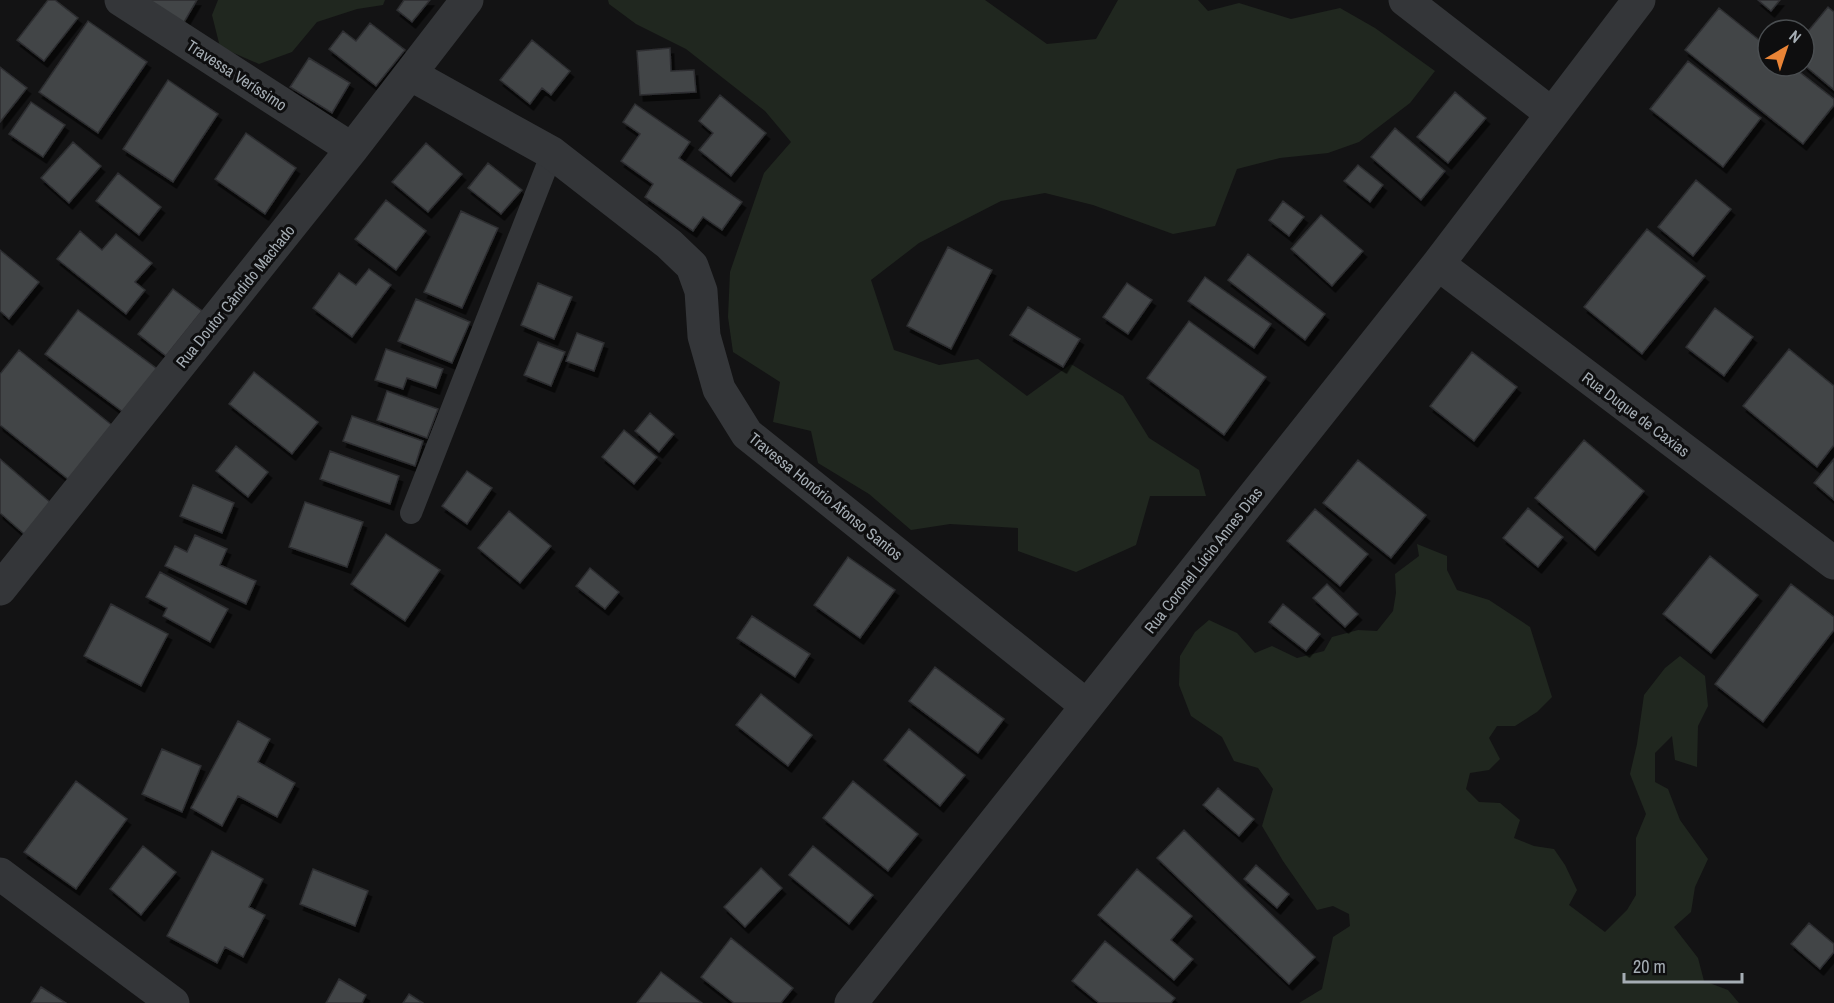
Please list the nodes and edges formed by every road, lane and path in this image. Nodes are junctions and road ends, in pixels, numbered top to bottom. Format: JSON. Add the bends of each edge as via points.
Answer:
{"nodes":[{"id":1,"x":122,"y":0,"type":"edge"},
{"id":2,"x":467,"y":0,"type":"edge"},
{"id":3,"x":1406,"y":0,"type":"edge"},
{"id":4,"x":1639,"y":0,"type":"edge"},
{"id":5,"x":410,"y":74,"type":"junction"},
{"id":6,"x":1552,"y":114,"type":"junction"},
{"id":7,"x":352,"y":149,"type":"junction"},
{"id":8,"x":552,"y":153,"type":"junction"},
{"id":9,"x":1438,"y":264,"type":"junction"},
{"id":10,"x":411,"y":513,"type":"dead end"},
{"id":11,"x":1834,"y":563,"type":"edge"},
{"id":12,"x":0,"y":589,"type":"edge"},
{"id":13,"x":1087,"y":706,"type":"junction"},
{"id":14,"x":0,"y":874,"type":"edge"},
{"id":15,"x":173,"y":1003,"type":"edge"},
{"id":16,"x":851,"y":1003,"type":"edge"}],
"edges":[{"from":1,"to":7,"type":"street","name":"Travessa Veríssimo"},
{"from":2,"to":5,"type":"street","name":"Rua Doutor Cândido Machado"},
{"from":3,"to":6,"type":"street"},
{"from":4,"to":6,"type":"street","name":"Rua Coronel Lúcio Annes Dias"},
{"from":5,"to":7,"type":"street","name":"Rua Doutor Cândido Machado"},
{"from":5,"to":8,"type":"street","name":"Travessa Honório Afonso Santos"},
{"from":6,"to":9,"type":"street","name":"Rua Coronel Lúcio Annes Dias"},
{"from":7,"to":12,"type":"street","name":"Rua Doutor Cândido Machado"},
{"from":8,"to":10,"type":"lane"},
{"from":8,"to":13,"type":"street","name":"Travessa Honório Afonso Santos","via":[[692,266],[701,291],[704,336],[719,389],[747,434]]},
{"from":9,"to":11,"type":"street","name":"Rua Duque de Caxias"},
{"from":9,"to":13,"type":"street","name":"Rua Coronel Lúcio Annes Dias"},
{"from":13,"to":16,"type":"street","name":"Rua Coronel Lúcio Annes Dias"},
{"from":14,"to":15,"type":"street"}]}
